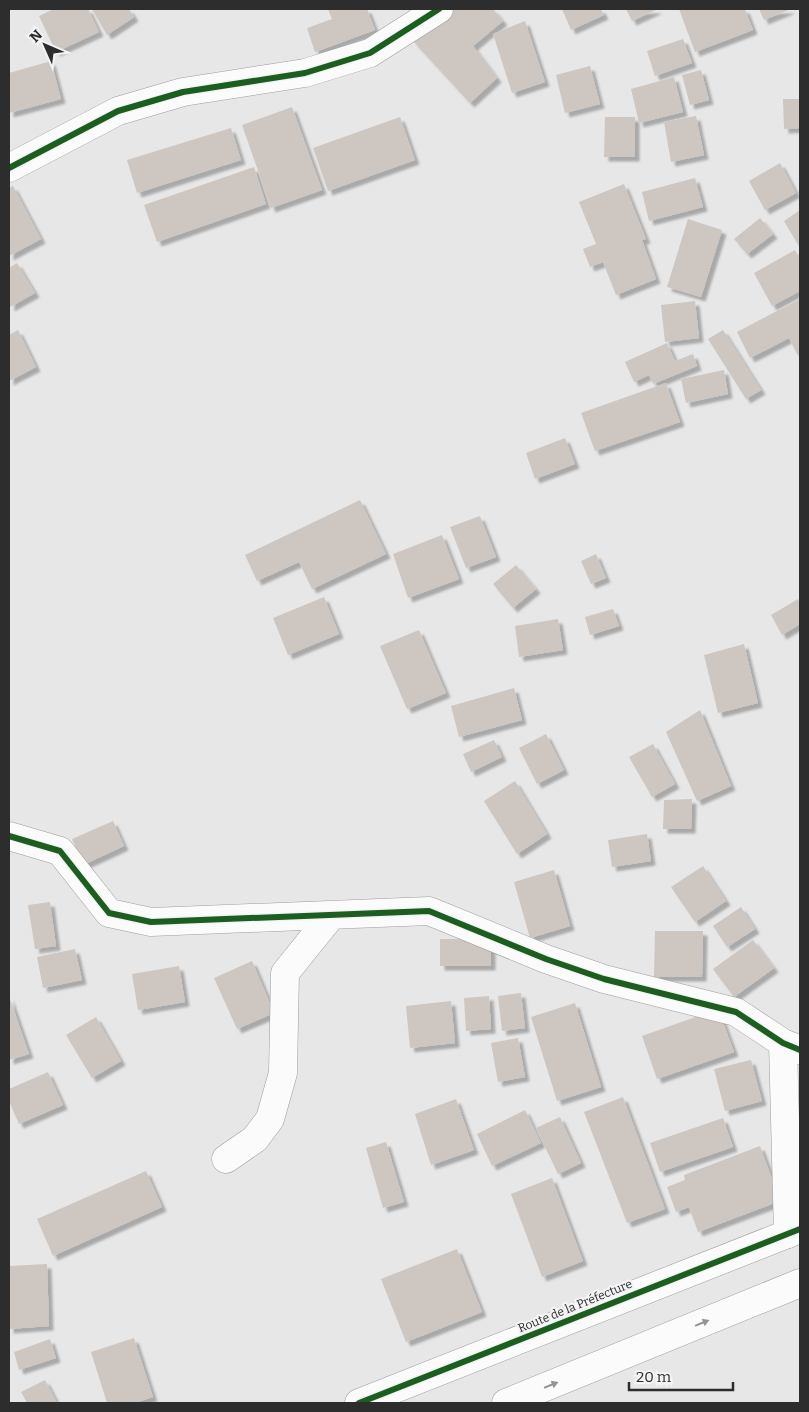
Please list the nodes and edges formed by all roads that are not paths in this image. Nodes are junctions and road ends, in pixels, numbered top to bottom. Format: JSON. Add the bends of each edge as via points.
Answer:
{"nodes":[{"id":1,"x":439,"y":9,"type":"edge"},
{"id":2,"x":9,"y":168,"type":"edge"},
{"id":3,"x":9,"y":836,"type":"edge"},
{"id":4,"x":331,"y":916,"type":"junction"},
{"id":5,"x":792,"y":1046,"type":"edge"},
{"id":6,"x":226,"y":1159,"type":"dead end"},
{"id":7,"x":794,"y":1231,"type":"edge"},
{"id":8,"x":800,"y":1283,"type":"edge"},
{"id":9,"x":359,"y":1403,"type":"edge"},
{"id":10,"x":506,"y":1403,"type":"edge"}],
"edges":[{"from":1,"to":2,"type":"street","via":[[370,53],[305,72],[184,92],[118,111]]},
{"from":3,"to":4,"type":"street","via":[[60,851],[109,913],[151,922]]},
{"from":4,"to":5,"type":"street","via":[[429,911],[546,960],[604,979],[736,1012]]},
{"from":4,"to":6,"type":"street","via":[[285,973],[283,1073],[270,1119],[255,1139]]},
{"from":5,"to":7,"type":"street"},
{"from":7,"to":9,"type":"street","name":"Route de la Préfecture"},
{"from":10,"to":8,"type":"street","one_way":true}]}
